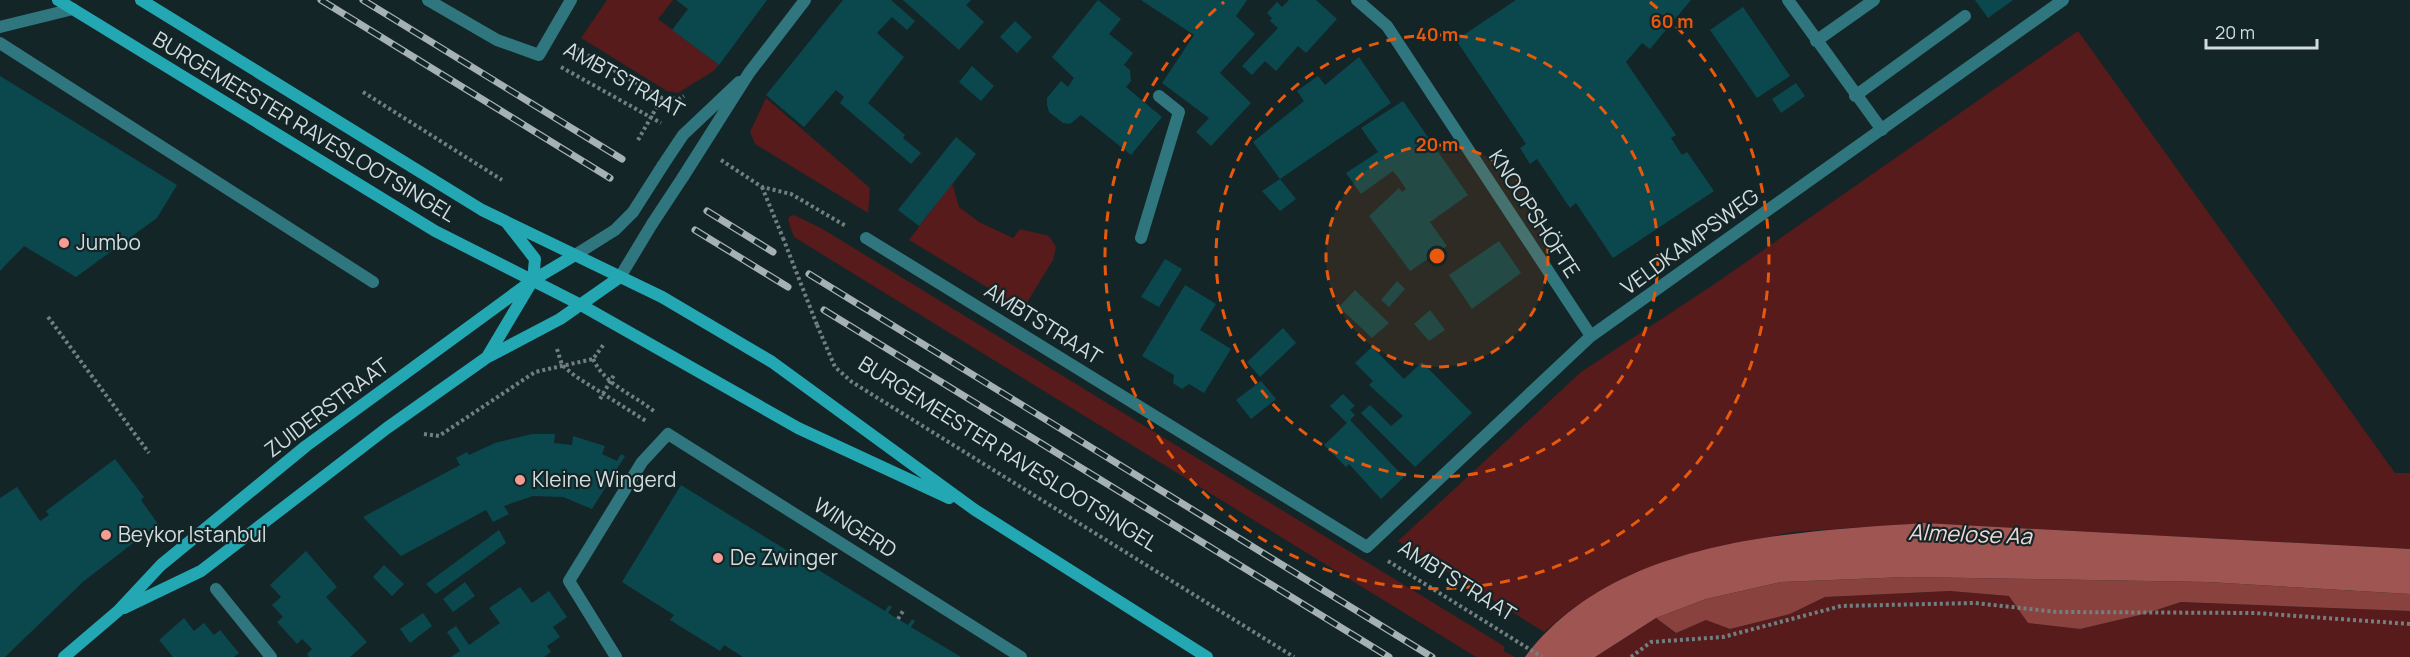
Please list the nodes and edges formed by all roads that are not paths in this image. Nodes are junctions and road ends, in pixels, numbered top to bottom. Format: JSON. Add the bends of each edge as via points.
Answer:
{"nodes":[{"id":1,"x":58,"y":0,"type":"edge"},
{"id":2,"x":141,"y":0,"type":"edge"},
{"id":3,"x":428,"y":0,"type":"edge"},
{"id":4,"x":571,"y":0,"type":"edge"},
{"id":5,"x":806,"y":0,"type":"edge"},
{"id":6,"x":1357,"y":0,"type":"edge"},
{"id":7,"x":1788,"y":0,"type":"edge"},
{"id":8,"x":1874,"y":0,"type":"edge"},
{"id":9,"x":2063,"y":0,"type":"edge"},
{"id":10,"x":73,"y":9,"type":"junction"},
{"id":11,"x":1965,"y":16,"type":"dead end"},
{"id":12,"x":0,"y":27,"type":"edge"},
{"id":13,"x":1816,"y":41,"type":"junction"},
{"id":14,"x":0,"y":43,"type":"edge"},
{"id":15,"x":749,"y":73,"type":"junction"},
{"id":16,"x":1159,"y":96,"type":"dead end"},
{"id":17,"x":1855,"y":96,"type":"junction"},
{"id":18,"x":1882,"y":130,"type":"junction"},
{"id":19,"x":505,"y":221,"type":"junction"},
{"id":20,"x":866,"y":238,"type":"road end"},
{"id":21,"x":1141,"y":238,"type":"dead end"},
{"id":22,"x":575,"y":255,"type":"junction"},
{"id":23,"x":620,"y":277,"type":"junction"},
{"id":24,"x":533,"y":280,"type":"junction"},
{"id":25,"x":373,"y":282,"type":"dead end"},
{"id":26,"x":581,"y":305,"type":"junction"},
{"id":27,"x":1591,"y":336,"type":"junction"},
{"id":28,"x":486,"y":358,"type":"junction"},
{"id":29,"x":975,"y":510,"type":"junction"},
{"id":30,"x":1367,"y":548,"type":"joint"},
{"id":31,"x":216,"y":589,"type":"dead end"},
{"id":32,"x":118,"y":611,"type":"junction"},
{"id":33,"x":64,"y":657,"type":"edge"},
{"id":34,"x":271,"y":657,"type":"edge"},
{"id":35,"x":616,"y":657,"type":"edge"},
{"id":36,"x":1021,"y":657,"type":"edge"},
{"id":37,"x":1207,"y":657,"type":"edge"}],
"edges":[{"from":1,"to":10,"type":"main road","name":"BURGEMEESTER RAVESLOOTSINGEL"},
{"from":2,"to":19,"type":"main road","name":"BURGEMEESTER RAVESLOOTSINGEL"},
{"from":3,"to":4,"type":"street","name":"AMBTSTRAAT","via":[[497,40],[539,54]]},
{"from":5,"to":15,"type":"street"},
{"from":6,"to":27,"type":"street","name":"KNOOPSHÖFTE","via":[[1387,26]]},
{"from":7,"to":13,"type":"street"},
{"from":8,"to":13,"type":"street"},
{"from":9,"to":18,"type":"street","name":"VELDKAMPSWEG"},
{"from":10,"to":12,"type":"street"},
{"from":10,"to":24,"type":"main road","name":"BURGEMEESTER RAVESLOOTSINGEL","via":[[435,231]]},
{"from":11,"to":17,"type":"street"},
{"from":13,"to":17,"type":"street"},
{"from":14,"to":25,"type":"street"},
{"from":15,"to":22,"type":"street","bridge":true,"via":[[683,135],[633,212],[615,230]]},
{"from":15,"to":23,"type":"street","bridge":true},
{"from":16,"to":21,"type":"street","via":[[1179,112]]},
{"from":17,"to":18,"type":"street"},
{"from":18,"to":27,"type":"street","name":"VELDKAMPSWEG"},
{"from":19,"to":22,"type":"main road","name":"BURGEMEESTER RAVESLOOTSINGEL"},
{"from":19,"to":24,"type":"main road","name":"BURGEMEESTER RAVESLOOTSINGEL","via":[[535,259]]},
{"from":20,"to":30,"type":"street","name":"AMBTSTRAAT"},
{"from":22,"to":23,"type":"main road","name":"BURGEMEESTER RAVESLOOTSINGEL"},
{"from":22,"to":24,"type":"main road","name":"ZUIDERSTRAAT"},
{"from":23,"to":26,"type":"main road","name":"ZUIDERSTRAAT"},
{"from":23,"to":29,"type":"main road","name":"BURGEMEESTER RAVESLOOTSINGEL","via":[[662,297],[772,362]]},
{"from":24,"to":26,"type":"main road","name":"BURGEMEESTER RAVESLOOTSINGEL"},
{"from":24,"to":28,"type":"main road"},
{"from":24,"to":32,"type":"main road","name":"ZUIDERSTRAAT","via":[[306,446],[161,565]]},
{"from":26,"to":28,"type":"main road","name":"ZUIDERSTRAAT"},
{"from":26,"to":29,"type":"main road","name":"BURGEMEESTER RAVESLOOTSINGEL","via":[[798,428]]},
{"from":27,"to":30,"type":"street","name":"VELDKAMPSWEG"},
{"from":28,"to":32,"type":"main road","name":"ZUIDERSTRAAT","via":[[387,428],[201,571]]},
{"from":29,"to":37,"type":"main road","name":"BURGEMEESTER RAVESLOOTSINGEL"},
{"from":31,"to":34,"type":"street"},
{"from":32,"to":33,"type":"main road","name":"ZUIDERSTRAAT"},
{"from":35,"to":36,"type":"street","name":"WINGERD","via":[[569,581],[642,462],[668,434]]}]}
